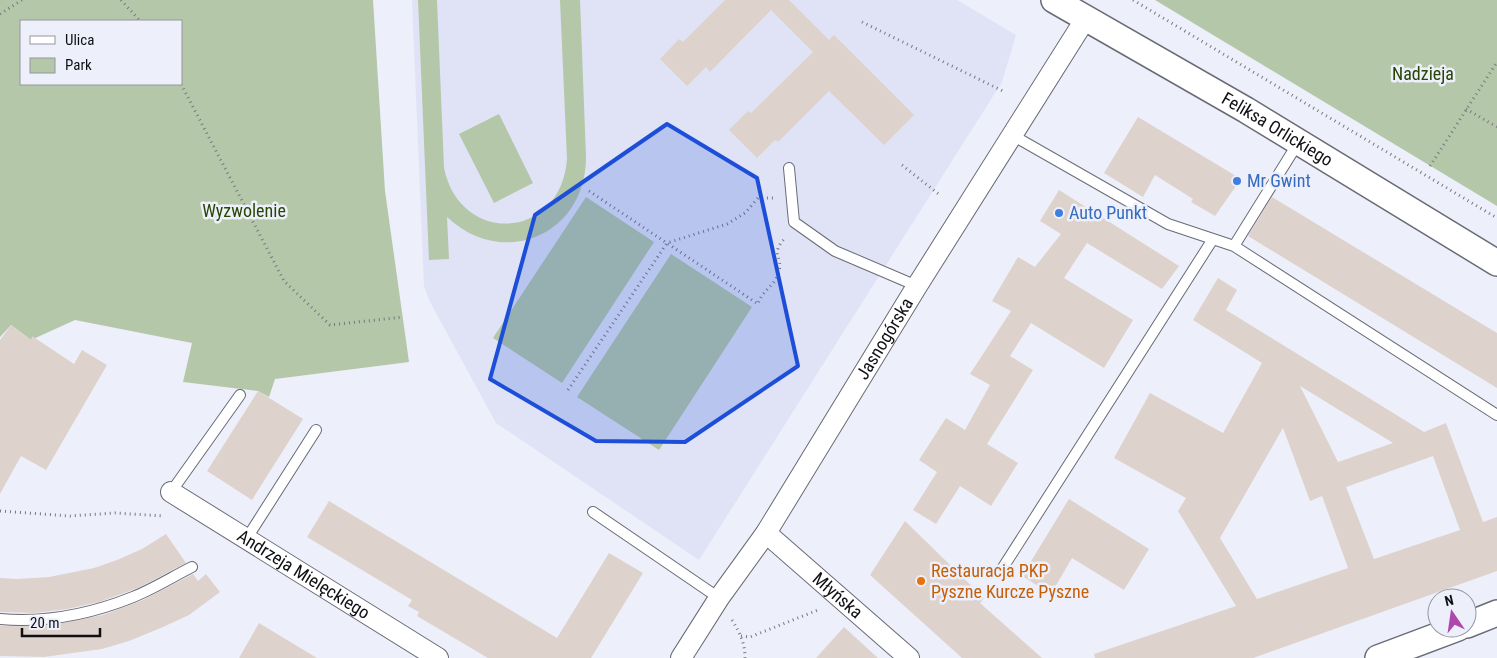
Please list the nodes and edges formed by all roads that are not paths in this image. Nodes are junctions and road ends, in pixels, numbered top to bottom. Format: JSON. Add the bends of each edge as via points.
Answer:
{"nodes":[{"id":1,"x":1054,"y":0,"type":"edge"},
{"id":2,"x":1086,"y":18,"type":"junction"},
{"id":3,"x":1012,"y":135,"type":"junction"},
{"id":4,"x":1298,"y":142,"type":"junction"},
{"id":5,"x":790,"y":168,"type":"dead end"},
{"id":6,"x":1213,"y":239,"type":"junction"},
{"id":7,"x":1234,"y":246,"type":"junction"},
{"id":8,"x":1497,"y":263,"type":"edge"},
{"id":9,"x":917,"y":286,"type":"junction"},
{"id":10,"x":240,"y":395,"type":"dead end"},
{"id":11,"x":1497,"y":415,"type":"edge"},
{"id":12,"x":316,"y":430,"type":"dead end"},
{"id":13,"x":171,"y":492,"type":"joint"},
{"id":14,"x":593,"y":512,"type":"dead end"},
{"id":15,"x":766,"y":534,"type":"junction"},
{"id":16,"x":247,"y":538,"type":"junction"},
{"id":17,"x":192,"y":567,"type":"dead end"},
{"id":18,"x":1002,"y":569,"type":"dead end"},
{"id":19,"x":718,"y":598,"type":"junction"},
{"id":20,"x":1497,"y":613,"type":"edge"},
{"id":21,"x":0,"y":619,"type":"edge"},
{"id":22,"x":1477,"y":621,"type":"edge"},
{"id":23,"x":1431,"y":638,"type":"edge"},
{"id":24,"x":438,"y":658,"type":"edge"},
{"id":25,"x":680,"y":658,"type":"edge"},
{"id":26,"x":908,"y":658,"type":"edge"},
{"id":27,"x":1378,"y":658,"type":"edge"}],
"edges":[{"from":1,"to":2,"type":"street","name":"Feliksa Orlickiego"},
{"from":2,"to":3,"type":"street","name":"Jasnogórska"},
{"from":2,"to":4,"type":"street","name":"Feliksa Orlickiego"},
{"from":3,"to":6,"type":"lane","via":[[1168,224]]},
{"from":3,"to":9,"type":"street","name":"Jasnogórska"},
{"from":4,"to":7,"type":"lane"},
{"from":4,"to":8,"type":"street","name":"Feliksa Orlickiego"},
{"from":5,"to":9,"type":"lane","via":[[794,222],[835,251]]},
{"from":6,"to":7,"type":"lane"},
{"from":6,"to":18,"type":"lane"},
{"from":7,"to":11,"type":"lane"},
{"from":9,"to":15,"type":"street","name":"Jasnogórska"},
{"from":10,"to":13,"type":"lane"},
{"from":12,"to":16,"type":"lane"},
{"from":13,"to":16,"type":"street","name":"Andrzeja Mielęckiego"},
{"from":14,"to":19,"type":"lane"},
{"from":15,"to":19,"type":"street","name":"Jasnogórska"},
{"from":15,"to":26,"type":"street","name":"Młyńska"},
{"from":16,"to":24,"type":"street","name":"Andrzeja Mielęckiego"},
{"from":17,"to":21,"type":"lane","via":[[135,597],[99,610],[59,618]]},
{"from":19,"to":25,"type":"street","name":"Jasnogórska"},
{"from":20,"to":22,"type":"street"},
{"from":23,"to":27,"type":"street"}]}
